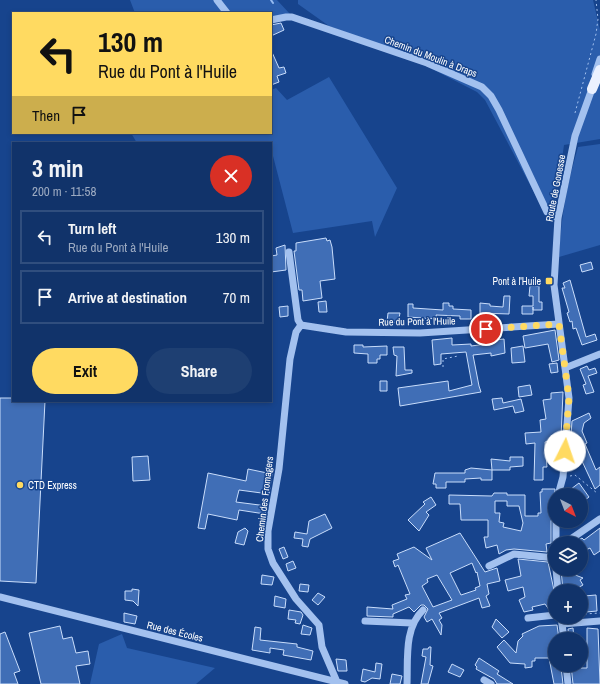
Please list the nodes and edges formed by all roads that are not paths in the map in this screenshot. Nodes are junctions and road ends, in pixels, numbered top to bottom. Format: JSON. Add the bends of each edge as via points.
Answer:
{"nodes":[{"id":1,"x":217,"y":0,"type":"edge"},
{"id":2,"x":225,"y":12,"type":"edge"},
{"id":3,"x":272,"y":20,"type":"edge"},
{"id":4,"x":600,"y":59,"type":"edge"},
{"id":5,"x":600,"y":70,"type":"edge"},
{"id":6,"x":600,"y":78,"type":"edge"},
{"id":7,"x":592,"y":89,"type":"junction"},
{"id":8,"x":558,"y":218,"type":"junction"},
{"id":9,"x":289,"y":252,"type":"dead end"},
{"id":10,"x":559,"y":324,"type":"junction"},
{"id":11,"x":301,"y":326,"type":"junction"},
{"id":12,"x":600,"y":354,"type":"edge"},
{"id":13,"x":565,"y":368,"type":"junction"},
{"id":14,"x":560,"y":488,"type":"edge"},
{"id":15,"x":600,"y":519,"type":"edge"},
{"id":16,"x":575,"y":536,"type":"edge"},
{"id":17,"x":548,"y":557,"type":"edge"},
{"id":18,"x":489,"y":566,"type":"dead end"},
{"id":19,"x":0,"y":597,"type":"edge"},
{"id":20,"x":423,"y":610,"type":"dead end"},
{"id":21,"x":548,"y":616,"type":"edge"},
{"id":22,"x":528,"y":618,"type":"dead end"},
{"id":23,"x":365,"y":621,"type":"dead end"},
{"id":24,"x":588,"y":621,"type":"edge"},
{"id":25,"x":600,"y":621,"type":"edge"},
{"id":26,"x":412,"y":623,"type":"junction"},
{"id":27,"x":567,"y":672,"type":"edge"},
{"id":28,"x":484,"y":680,"type":"dead end"},
{"id":29,"x":341,"y":683,"type":"edge"},
{"id":30,"x":407,"y":684,"type":"edge"},
{"id":31,"x":491,"y":684,"type":"edge"},
{"id":32,"x":568,"y":684,"type":"edge"}],
"edges":[{"from":1,"to":2,"type":"street"},
{"from":3,"to":8,"type":"street","name":"Chemin du Moulin à Draps","via":[[286,16],[313,24],[427,63],[482,87],[499,110],[547,212]]},
{"from":4,"to":7,"type":"street","name":"Route de Gonesse"},
{"from":5,"to":7,"type":"main road"},
{"from":6,"to":7,"type":"main road"},
{"from":7,"to":8,"type":"street","name":"Route de Gonesse","via":[[575,136]]},
{"from":8,"to":10,"type":"street","name":"Route de Gonesse","via":[[553,276]]},
{"from":9,"to":11,"type":"street","via":[[298,320]]},
{"from":10,"to":11,"type":"street","name":"Rue du Pont à l'Huile","via":[[420,333],[346,332]]},
{"from":10,"to":13,"type":"street","name":"Route de Gonesse"},
{"from":11,"to":29,"type":"street","name":"Chemin des Fromagers","via":[[296,332],[290,359],[268,548],[296,599],[319,625],[322,647]]},
{"from":12,"to":13,"type":"street"},
{"from":13,"to":14,"type":"street","name":"Route de Gonesse","via":[[569,398]]},
{"from":15,"to":16,"type":"street"},
{"from":17,"to":18,"type":"street","via":[[514,554]]},
{"from":19,"to":29,"type":"street","name":"Rue des Écoles"},
{"from":20,"to":26,"type":"street"},
{"from":21,"to":22,"type":"street"},
{"from":23,"to":26,"type":"street"},
{"from":24,"to":25,"type":"street"},
{"from":26,"to":30,"type":"street"},
{"from":27,"to":32,"type":"street"},
{"from":28,"to":31,"type":"street"}]}
